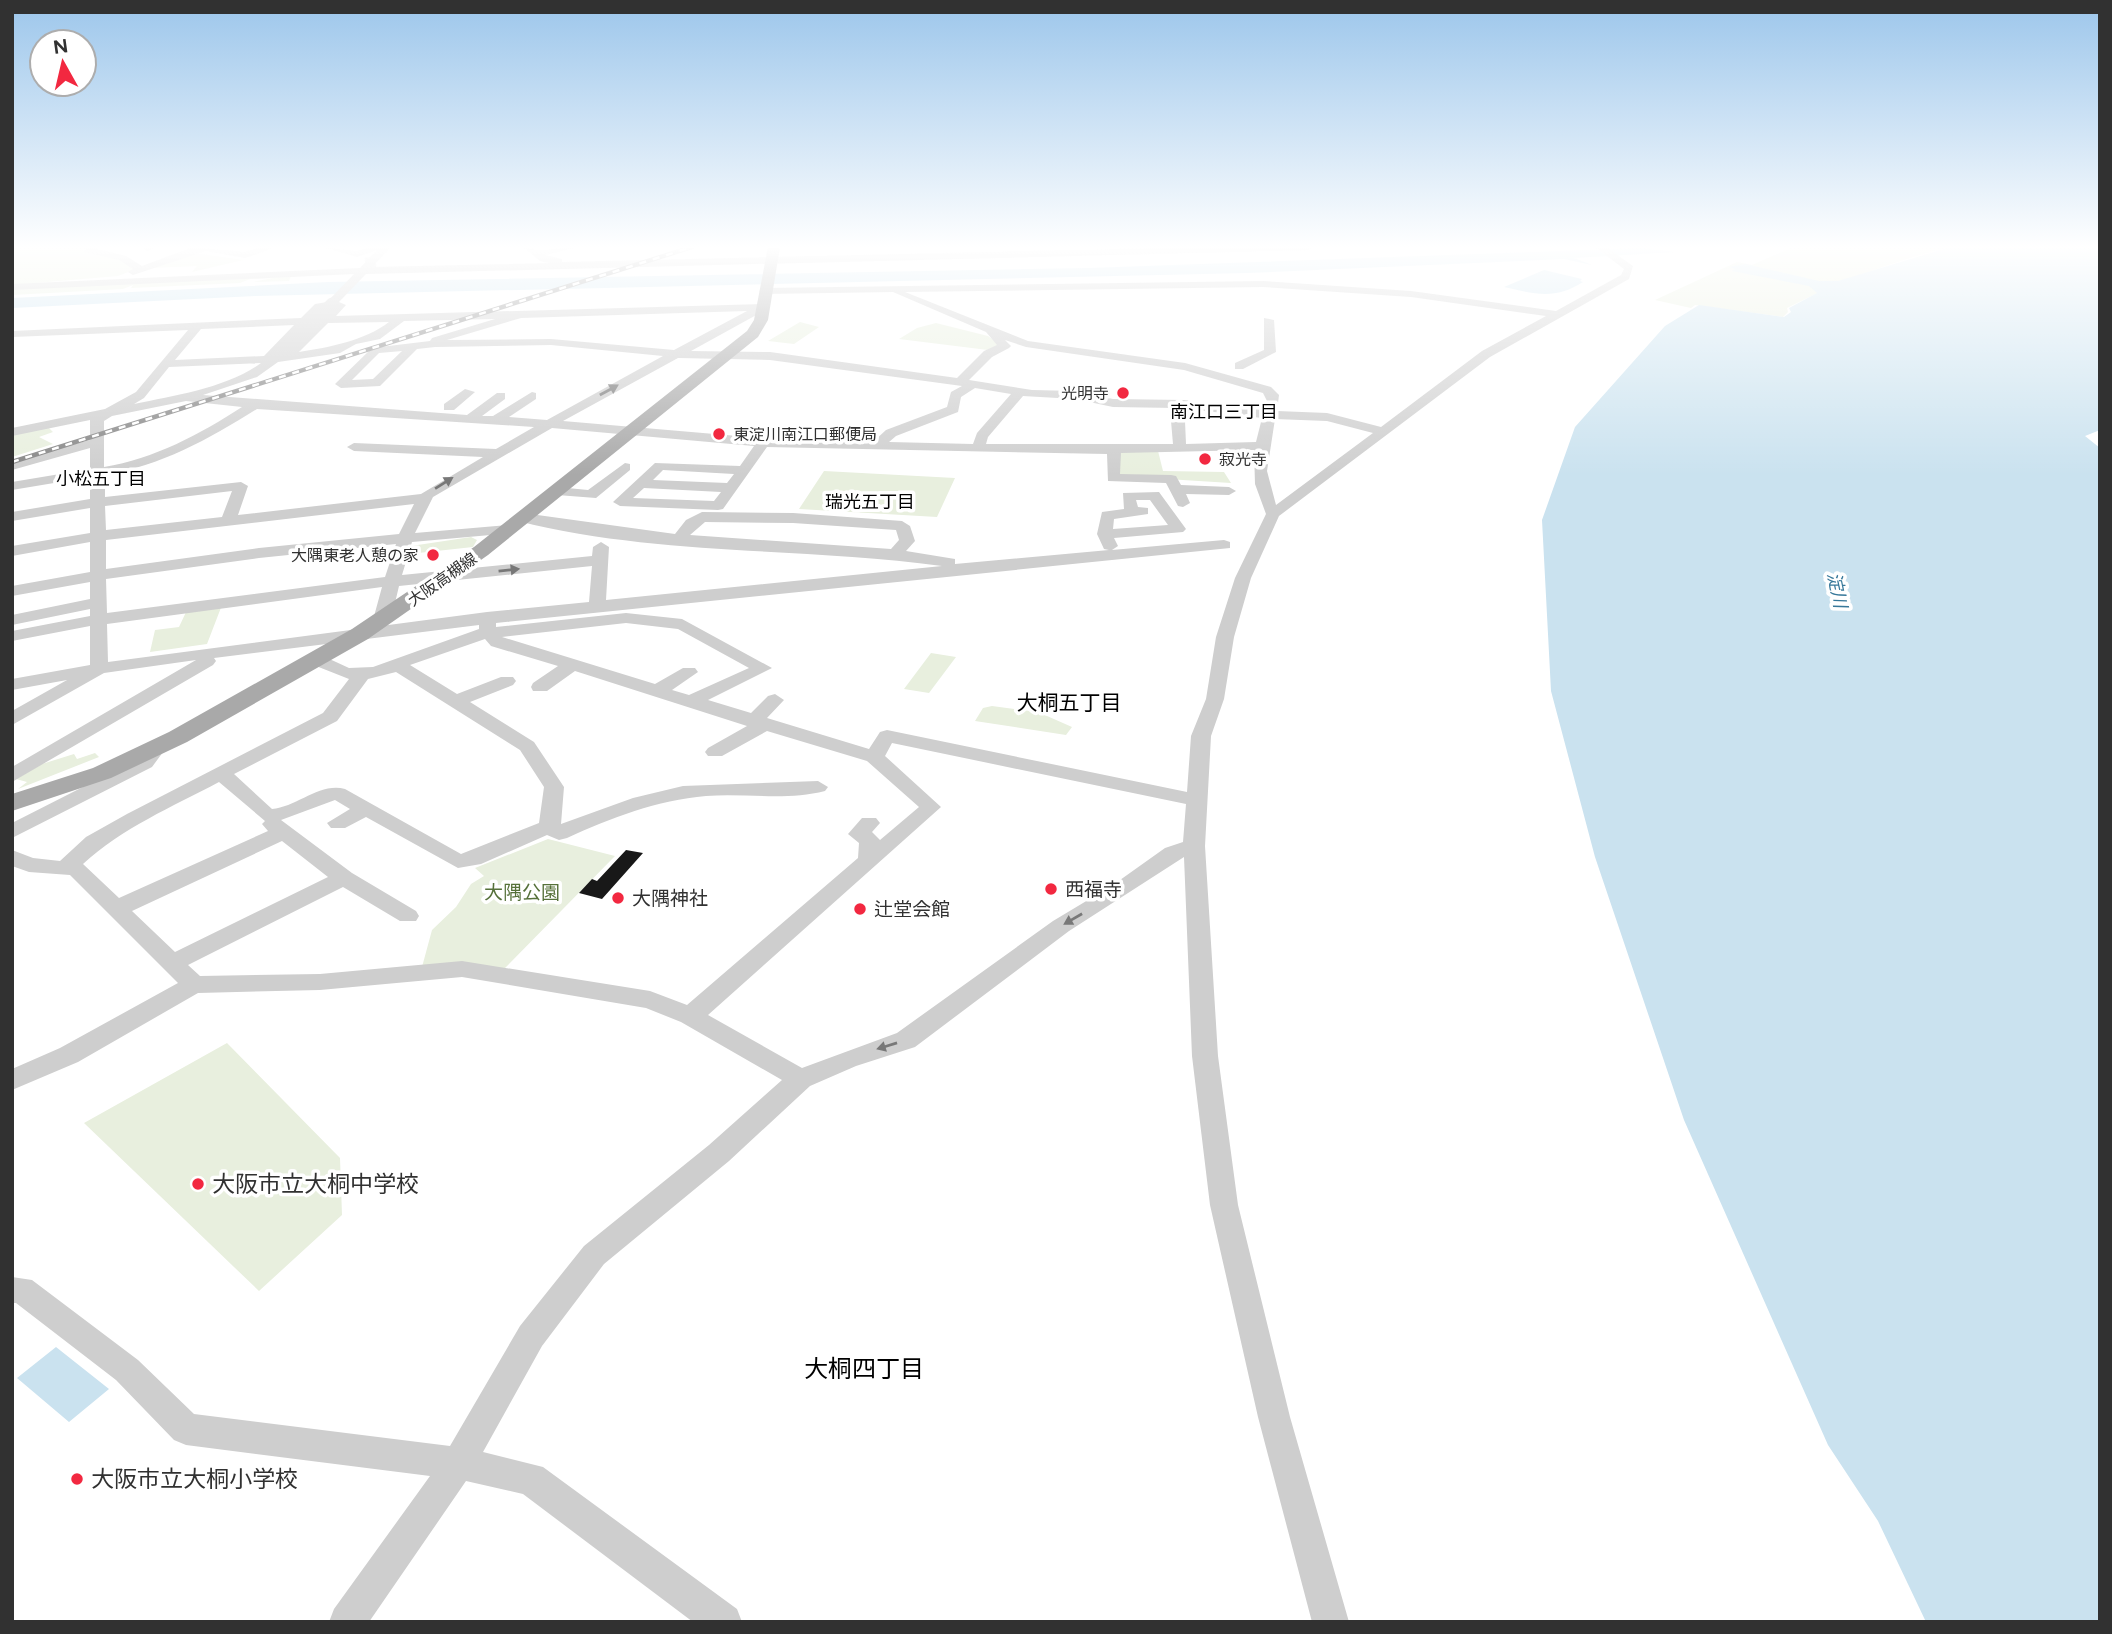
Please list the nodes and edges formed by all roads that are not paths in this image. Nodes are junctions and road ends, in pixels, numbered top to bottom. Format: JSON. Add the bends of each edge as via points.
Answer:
{"nodes":[{"id":1,"x":204,"y":323,"type":"edge"},
{"id":2,"x":246,"y":323,"type":"edge"},
{"id":3,"x":301,"y":323,"type":"edge"},
{"id":4,"x":312,"y":323,"type":"edge"},
{"id":5,"x":321,"y":323,"type":"edge"},
{"id":6,"x":394,"y":323,"type":"edge"},
{"id":7,"x":493,"y":323,"type":"edge"},
{"id":8,"x":721,"y":323,"type":"edge"},
{"id":9,"x":759,"y":323,"type":"edge"},
{"id":10,"x":971,"y":323,"type":"edge"},
{"id":11,"x":1268,"y":323,"type":"edge"},
{"id":12,"x":1539,"y":323,"type":"edge"},
{"id":13,"x":201,"y":325,"type":"junction"},
{"id":14,"x":987,"y":330,"type":"junction"},
{"id":15,"x":12,"y":334,"type":"edge"},
{"id":16,"x":365,"y":340,"type":"junction"},
{"id":17,"x":435,"y":342,"type":"junction"},
{"id":18,"x":411,"y":349,"type":"junction"},
{"id":19,"x":674,"y":354,"type":"junction"},
{"id":20,"x":728,"y":355,"type":"junction"},
{"id":21,"x":277,"y":358,"type":"junction"},
{"id":22,"x":163,"y":364,"type":"junction"},
{"id":23,"x":1239,"y":366,"type":"dead end"},
{"id":24,"x":965,"y":385,"type":"junction"},
{"id":25,"x":930,"y":388,"type":"dead end"},
{"id":26,"x":1019,"y":393,"type":"junction"},
{"id":27,"x":532,"y":396,"type":"dead end"},
{"id":28,"x":186,"y":397,"type":"junction"},
{"id":29,"x":473,"y":400,"type":"junction"},
{"id":30,"x":1184,"y":404,"type":"junction"},
{"id":31,"x":255,"y":405,"type":"junction"},
{"id":32,"x":285,"y":408,"type":"junction"},
{"id":33,"x":104,"y":412,"type":"junction"},
{"id":34,"x":1270,"y":415,"type":"junction"},
{"id":35,"x":401,"y":416,"type":"junction"},
{"id":36,"x":471,"y":418,"type":"junction"},
{"id":37,"x":496,"y":420,"type":"junction"},
{"id":38,"x":262,"y":422,"type":"dead end"},
{"id":39,"x":550,"y":424,"type":"junction"},
{"id":40,"x":1382,"y":431,"type":"junction"},
{"id":41,"x":12,"y":432,"type":"edge"},
{"id":42,"x":632,"y":432,"type":"junction"},
{"id":43,"x":98,"y":443,"type":"junction"},
{"id":44,"x":763,"y":443,"type":"junction"},
{"id":45,"x":877,"y":445,"type":"junction"},
{"id":46,"x":1261,"y":446,"type":"junction"},
{"id":47,"x":978,"y":448,"type":"junction"},
{"id":48,"x":1180,"y":448,"type":"junction"},
{"id":49,"x":1114,"y":450,"type":"junction"},
{"id":50,"x":496,"y":453,"type":"junction"},
{"id":51,"x":12,"y":466,"type":"edge"},
{"id":52,"x":744,"y":470,"type":"junction"},
{"id":53,"x":97,"y":471,"type":"junction"},
{"id":54,"x":623,"y":472,"type":"dead end"},
{"id":55,"x":1126,"y":478,"type":"junction"},
{"id":56,"x":641,"y":484,"type":"junction"},
{"id":57,"x":12,"y":486,"type":"edge"},
{"id":58,"x":731,"y":488,"type":"junction"},
{"id":59,"x":557,"y":491,"type":"junction"},
{"id":60,"x":1223,"y":493,"type":"dead end"},
{"id":61,"x":1128,"y":496,"type":"junction"},
{"id":62,"x":424,"y":498,"type":"junction"},
{"id":63,"x":98,"y":502,"type":"junction"},
{"id":64,"x":1162,"y":509,"type":"junction"},
{"id":65,"x":1132,"y":512,"type":"junction"},
{"id":66,"x":1273,"y":514,"type":"junction"},
{"id":67,"x":12,"y":517,"type":"edge"},
{"id":68,"x":228,"y":521,"type":"junction"},
{"id":69,"x":516,"y":524,"type":"junction"},
{"id":70,"x":602,"y":531,"type":"junction"},
{"id":71,"x":1105,"y":534,"type":"junction"},
{"id":72,"x":97,"y":536,"type":"junction"},
{"id":73,"x":407,"y":538,"type":"junction"},
{"id":74,"x":678,"y":541,"type":"junction"},
{"id":75,"x":1224,"y":545,"type":"dead end"},
{"id":76,"x":12,"y":551,"type":"edge"},
{"id":77,"x":895,"y":554,"type":"junction"},
{"id":78,"x":1114,"y":555,"type":"junction"},
{"id":79,"x":600,"y":561,"type":"junction"},
{"id":80,"x":979,"y":566,"type":"junction"},
{"id":81,"x":97,"y":575,"type":"junction"},
{"id":82,"x":447,"y":576,"type":"junction"},
{"id":83,"x":392,"y":582,"type":"junction"},
{"id":84,"x":12,"y":591,"type":"edge"},
{"id":85,"x":597,"y":606,"type":"junction"},
{"id":86,"x":97,"y":610,"type":"junction"},
{"id":87,"x":624,"y":611,"type":"junction"},
{"id":88,"x":12,"y":620,"type":"edge"},
{"id":89,"x":382,"y":620,"type":"junction"},
{"id":90,"x":488,"y":627,"type":"junction"},
{"id":91,"x":360,"y":634,"type":"junction"},
{"id":92,"x":12,"y":636,"type":"edge"},
{"id":93,"x":744,"y":657,"type":"junction"},
{"id":94,"x":317,"y":660,"type":"junction"},
{"id":95,"x":207,"y":661,"type":"junction"},
{"id":96,"x":572,"y":665,"type":"junction"},
{"id":97,"x":398,"y":666,"type":"junction"},
{"id":98,"x":726,"y":667,"type":"dead end"},
{"id":99,"x":99,"y":669,"type":"junction"},
{"id":100,"x":689,"y":672,"type":"dead end"},
{"id":101,"x":361,"y":676,"type":"junction"},
{"id":102,"x":80,"y":680,"type":"junction"},
{"id":103,"x":508,"y":681,"type":"dead end"},
{"id":104,"x":12,"y":685,"type":"edge"},
{"id":105,"x":540,"y":687,"type":"dead end"},
{"id":106,"x":657,"y":691,"type":"junction"},
{"id":107,"x":12,"y":693,"type":"edge"},
{"id":108,"x":457,"y":700,"type":"junction"},
{"id":109,"x":775,"y":700,"type":"dead end"},
{"id":110,"x":689,"y":701,"type":"junction"},
{"id":111,"x":12,"y":719,"type":"edge"},
{"id":112,"x":758,"y":723,"type":"junction"},
{"id":113,"x":156,"y":748,"type":"junction"},
{"id":114,"x":715,"y":752,"type":"dead end"},
{"id":115,"x":874,"y":757,"type":"junction"},
{"id":116,"x":222,"y":774,"type":"junction"},
{"id":117,"x":12,"y":776,"type":"edge"},
{"id":118,"x":818,"y":787,"type":"dead end"},
{"id":119,"x":1195,"y":800,"type":"junction"},
{"id":120,"x":12,"y":803,"type":"edge"},
{"id":121,"x":368,"y":808,"type":"junction"},
{"id":122,"x":869,"y":822,"type":"dead end"},
{"id":123,"x":338,"y":823,"type":"dead end"},
{"id":124,"x":278,"y":825,"type":"junction"},
{"id":125,"x":550,"y":826,"type":"junction"},
{"id":126,"x":12,"y":832,"type":"edge"},
{"id":127,"x":1194,"y":846,"type":"junction"},
{"id":128,"x":12,"y":857,"type":"edge"},
{"id":129,"x":869,"y":862,"type":"junction"},
{"id":130,"x":66,"y":867,"type":"junction"},
{"id":131,"x":344,"y":878,"type":"junction"},
{"id":132,"x":118,"y":908,"type":"junction"},
{"id":133,"x":408,"y":916,"type":"dead end"},
{"id":134,"x":172,"y":963,"type":"junction"},
{"id":135,"x":194,"y":985,"type":"junction"},
{"id":136,"x":690,"y":1016,"type":"junction"},
{"id":137,"x":801,"y":1079,"type":"junction"},
{"id":138,"x":12,"y":1080,"type":"edge"},
{"id":139,"x":12,"y":1290,"type":"edge"},
{"id":140,"x":459,"y":1463,"type":"junction"},
{"id":141,"x":347,"y":1622,"type":"edge"},
{"id":142,"x":724,"y":1622,"type":"edge"},
{"id":143,"x":1332,"y":1622,"type":"edge"}],
"edges":[{"from":1,"to":13,"type":"street"},
{"from":2,"to":13,"type":"street"},
{"from":3,"to":21,"type":"street"},
{"from":4,"to":21,"type":"street","bridge":true},
{"from":5,"to":21,"type":"street"},
{"from":6,"to":16,"type":"street"},
{"from":7,"to":17,"type":"street"},
{"from":8,"to":19,"type":"street"},
{"from":9,"to":20,"type":"main road","name":"大阪高槻線"},
{"from":10,"to":14,"type":"street"},
{"from":11,"to":23,"type":"street","via":[[1270,352]]},
{"from":12,"to":40,"type":"street","via":[[1486,354]]},
{"from":13,"to":15,"type":"street"},
{"from":13,"to":22,"type":"street"},
{"from":14,"to":24,"type":"street","via":[[1005,345],[988,354]]},
{"from":14,"to":34,"type":"street","via":[[1026,344],[1225,376],[1273,395]]},
{"from":16,"to":17,"type":"street"},
{"from":16,"to":21,"type":"street","via":[[340,349]]},
{"from":17,"to":18,"type":"street"},
{"from":17,"to":19,"type":"street","via":[[551,342]]},
{"from":18,"to":18,"type":"street","via":[[376,350],[341,384],[376,383]]},
{"from":19,"to":20,"type":"street"},
{"from":39,"to":19,"type":"street","one_way":true},
{"from":20,"to":24,"type":"street","via":[[805,359]]},
{"from":20,"to":42,"type":"main road","name":"大阪高槻線"},
{"from":21,"to":22,"type":"street"},
{"from":21,"to":28,"type":"street","via":[[253,374]]},
{"from":22,"to":33,"type":"street","via":[[140,395]]},
{"from":24,"to":25,"type":"street"},
{"from":24,"to":26,"type":"street"},
{"from":24,"to":45,"type":"street","via":[[953,409],[891,433]]},
{"from":26,"to":30,"type":"street","via":[[1084,396],[1114,403]]},
{"from":26,"to":47,"type":"street","via":[[982,436]]},
{"from":27,"to":37,"type":"street"},
{"from":28,"to":31,"type":"street"},
{"from":28,"to":33,"type":"street"},
{"from":29,"to":35,"type":"street"},
{"from":29,"to":36,"type":"street"},
{"from":29,"to":36,"type":"street"},
{"from":30,"to":34,"type":"street"},
{"from":30,"to":48,"type":"street","via":[[1178,421]]},
{"from":31,"to":32,"type":"street"},
{"from":31,"to":53,"type":"street","via":[[140,465]]},
{"from":32,"to":35,"type":"street"},
{"from":32,"to":38,"type":"street"},
{"from":33,"to":41,"type":"street"},
{"from":33,"to":43,"type":"street","via":[[97,419]]},
{"from":34,"to":40,"type":"street","via":[[1326,418]]},
{"from":34,"to":46,"type":"street"},
{"from":35,"to":50,"type":"street","via":[[354,447]]},
{"from":36,"to":37,"type":"street"},
{"from":37,"to":39,"type":"street"},
{"from":39,"to":42,"type":"street"},
{"from":39,"to":50,"type":"street"},
{"from":40,"to":66,"type":"street"},
{"from":42,"to":44,"type":"street"},
{"from":42,"to":59,"type":"main road","name":"大阪高槻線"},
{"from":43,"to":51,"type":"street"},
{"from":43,"to":53,"type":"street"},
{"from":44,"to":45,"type":"street"},
{"from":44,"to":52,"type":"street"},
{"from":45,"to":47,"type":"street"},
{"from":46,"to":48,"type":"street"},
{"from":46,"to":66,"type":"street","via":[[1257,462],[1263,496]]},
{"from":47,"to":49,"type":"street"},
{"from":48,"to":49,"type":"street"},
{"from":49,"to":55,"type":"street","via":[[1113,478]]},
{"from":62,"to":50,"type":"street","one_way":true},
{"from":52,"to":56,"type":"street","via":[[660,466]]},
{"from":52,"to":58,"type":"street"},
{"from":53,"to":57,"type":"street","via":[[46,474]]},
{"from":53,"to":63,"type":"street"},
{"from":54,"to":59,"type":"street","via":[[605,489],[584,496]]},
{"from":55,"to":60,"type":"street","via":[[1171,479],[1180,496]]},
{"from":55,"to":61,"type":"street"},
{"from":56,"to":58,"type":"street"},
{"from":56,"to":58,"type":"street","via":[[620,502],[719,506]]},
{"from":59,"to":69,"type":"main road","name":"大阪高槻線"},
{"from":61,"to":64,"type":"street","via":[[1154,495]]},
{"from":61,"to":65,"type":"street"},
{"from":62,"to":68,"type":"street"},
{"from":62,"to":73,"type":"street"},
{"from":63,"to":67,"type":"street"},
{"from":63,"to":68,"type":"street","via":[[241,486]]},
{"from":63,"to":72,"type":"street"},
{"from":64,"to":65,"type":"street"},
{"from":64,"to":71,"type":"street","via":[[1178,529]]},
{"from":65,"to":71,"type":"street","via":[[1107,515]]},
{"from":66,"to":119,"type":"street","via":[[1244,578],[1225,637],[1215,699],[1201,736]]},
{"from":68,"to":72,"type":"street"},
{"from":69,"to":70,"type":"street"},
{"from":69,"to":73,"type":"street"},
{"from":69,"to":82,"type":"main road","name":"大阪高槻線"},
{"from":70,"to":74,"type":"street"},
{"from":70,"to":79,"type":"street"},
{"from":71,"to":78,"type":"street"},
{"from":72,"to":76,"type":"street"},
{"from":72,"to":81,"type":"street"},
{"from":73,"to":81,"type":"street"},
{"from":73,"to":83,"type":"street"},
{"from":74,"to":77,"type":"street"},
{"from":74,"to":77,"type":"street","via":[[691,523],[702,517],[793,518],[902,526],[906,541]]},
{"from":75,"to":78,"type":"street"},
{"from":77,"to":80,"type":"street"},
{"from":78,"to":80,"type":"street"},
{"from":82,"to":79,"type":"street","one_way":true},
{"from":79,"to":85,"type":"street"},
{"from":80,"to":87,"type":"street"},
{"from":81,"to":84,"type":"street"},
{"from":81,"to":86,"type":"street"},
{"from":82,"to":83,"type":"street"},
{"from":82,"to":89,"type":"main road","name":"大阪高槻線"},
{"from":83,"to":86,"type":"street"},
{"from":83,"to":89,"type":"street"},
{"from":85,"to":87,"type":"street"},
{"from":85,"to":90,"type":"street"},
{"from":86,"to":88,"type":"street"},
{"from":86,"to":92,"type":"street"},
{"from":86,"to":99,"type":"street"},
{"from":87,"to":90,"type":"street"},
{"from":87,"to":93,"type":"street","via":[[682,624]]},
{"from":89,"to":91,"type":"main road","name":"大阪高槻線"},
{"from":90,"to":91,"type":"street"},
{"from":90,"to":96,"type":"street","via":[[497,642]]},
{"from":90,"to":97,"type":"street"},
{"from":91,"to":94,"type":"main road","name":"大阪高槻線"},
{"from":91,"to":95,"type":"street","via":[[320,648]]},
{"from":91,"to":99,"type":"street"},
{"from":93,"to":98,"type":"street"},
{"from":93,"to":110,"type":"street","via":[[763,668]]},
{"from":94,"to":101,"type":"street","via":[[335,671]]},
{"from":94,"to":113,"type":"main road","name":"大阪高槻線"},
{"from":95,"to":102,"type":"street"},
{"from":95,"to":117,"type":"street"},
{"from":96,"to":105,"type":"street"},
{"from":96,"to":106,"type":"street"},
{"from":97,"to":101,"type":"street"},
{"from":97,"to":108,"type":"street"},
{"from":99,"to":102,"type":"street"},
{"from":99,"to":104,"type":"street"},
{"from":100,"to":106,"type":"street"},
{"from":101,"to":116,"type":"street","via":[[330,717]]},
{"from":102,"to":107,"type":"street"},
{"from":102,"to":111,"type":"street"},
{"from":103,"to":108,"type":"street"},
{"from":106,"to":110,"type":"street"},
{"from":108,"to":125,"type":"street","via":[[527,746],[554,787]]},
{"from":109,"to":112,"type":"street"},
{"from":110,"to":112,"type":"street"},
{"from":112,"to":114,"type":"street"},
{"from":112,"to":115,"type":"street"},
{"from":113,"to":120,"type":"main road","name":"大阪高槻線","via":[[102,773]]},
{"from":113,"to":126,"type":"street","via":[[145,763]]},
{"from":115,"to":119,"type":"street","via":[[887,736]]},
{"from":115,"to":129,"type":"street","via":[[931,807]]},
{"from":116,"to":124,"type":"street"},
{"from":116,"to":130,"type":"street","via":[[102,837]]},
{"from":118,"to":125,"type":"street","via":[[790,793],[702,792],[611,810],[559,833]]},
{"from":119,"to":127,"type":"street"},
{"from":121,"to":123,"type":"street"},
{"from":121,"to":124,"type":"street","via":[[338,793],[321,796]]},
{"from":121,"to":125,"type":"street","via":[[458,861],[474,859]]},
{"from":122,"to":129,"type":"street","via":[[859,834],[870,840]]},
{"from":124,"to":131,"type":"street"},
{"from":124,"to":132,"type":"street"},
{"from":127,"to":137,"type":"street","one_way":true,"via":[[1173,853],[1061,926],[906,1040]]},
{"from":127,"to":143,"type":"street","via":[[1205,1056],[1224,1205],[1274,1417]]},
{"from":128,"to":130,"type":"street","via":[[29,865]]},
{"from":129,"to":136,"type":"street"},
{"from":130,"to":132,"type":"street","via":[[76,869]]},
{"from":131,"to":133,"type":"street"},
{"from":131,"to":134,"type":"street"},
{"from":132,"to":134,"type":"street"},
{"from":134,"to":135,"type":"street"},
{"from":135,"to":136,"type":"street","via":[[320,982],[461,969],[650,1000]]},
{"from":135,"to":138,"type":"street","via":[[69,1055]]},
{"from":136,"to":137,"type":"street"},
{"from":137,"to":140,"type":"street","via":[[594,1255],[531,1336]]},
{"from":139,"to":140,"type":"street","via":[[21,1289],[127,1370],[186,1429]]},
{"from":140,"to":141,"type":"street"},
{"from":140,"to":142,"type":"street","via":[[531,1479]]}]}
